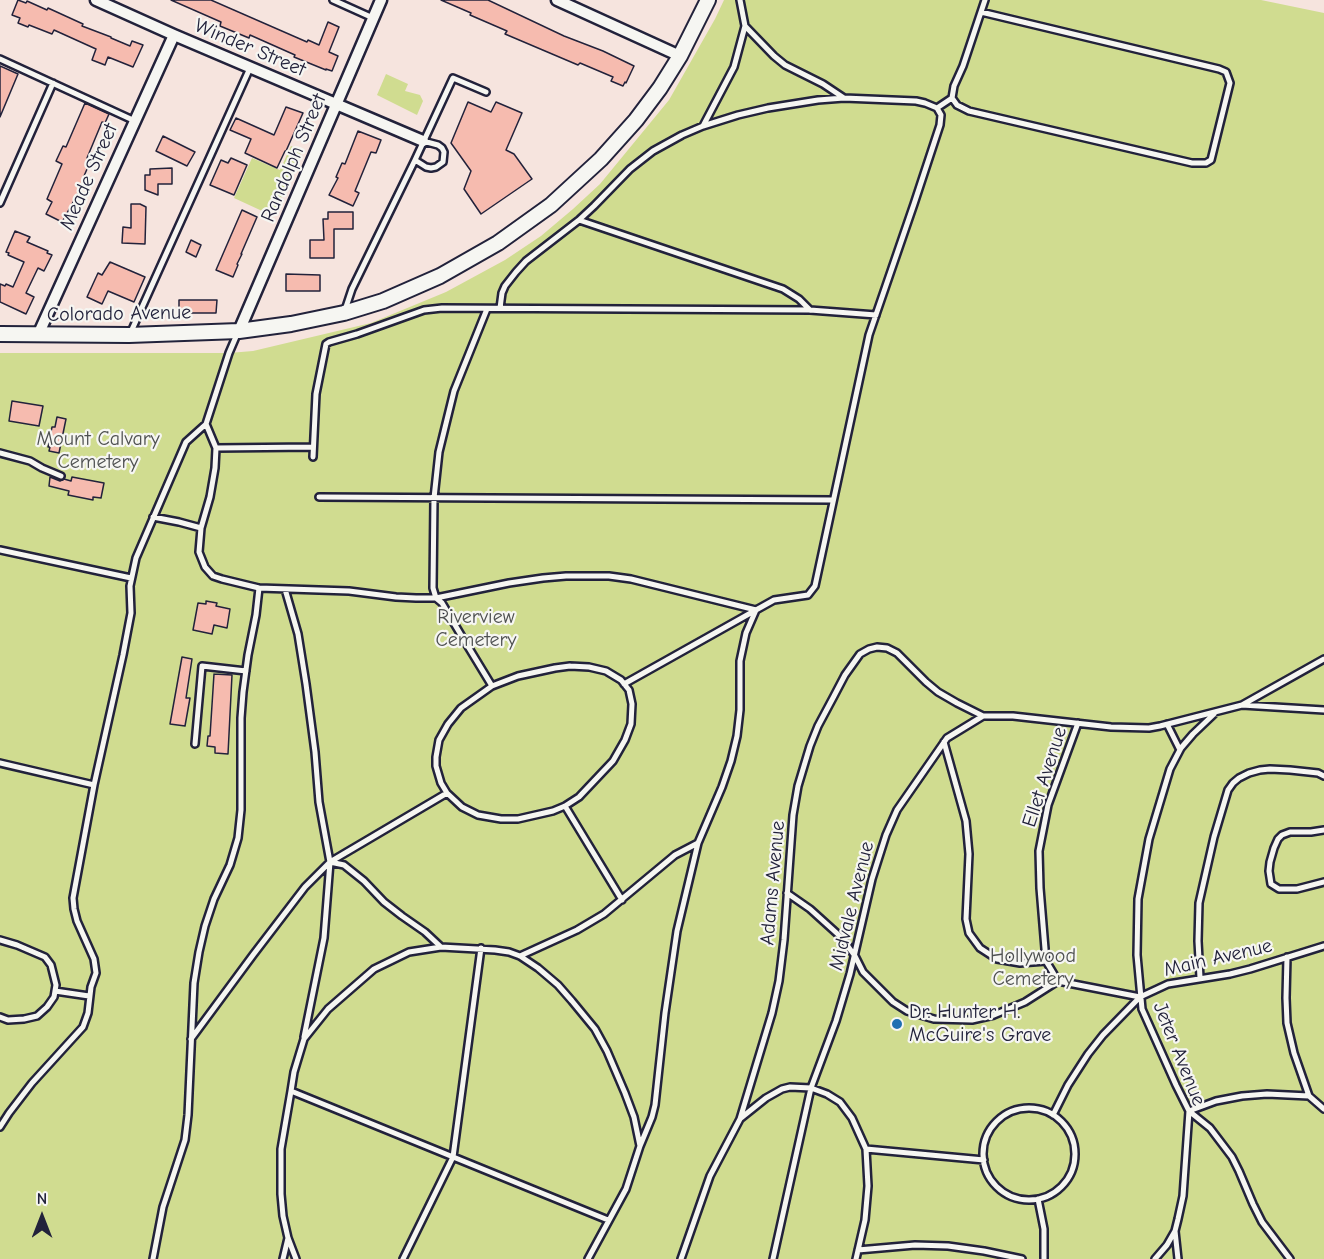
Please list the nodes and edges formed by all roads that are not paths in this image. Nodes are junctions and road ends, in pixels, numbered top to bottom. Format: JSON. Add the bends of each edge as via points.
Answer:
{"nodes":[{"id":1,"x":96,"y":0,"type":"edge"},
{"id":2,"x":333,"y":0,"type":"edge"},
{"id":3,"x":381,"y":0,"type":"edge"},
{"id":4,"x":558,"y":0,"type":"edge"},
{"id":5,"x":708,"y":0,"type":"edge"},
{"id":6,"x":740,"y":0,"type":"edge"},
{"id":7,"x":985,"y":0,"type":"edge"},
{"id":8,"x":981,"y":12,"type":"junction"},
{"id":9,"x":374,"y":18,"type":"junction"},
{"id":10,"x":745,"y":26,"type":"junction"},
{"id":11,"x":174,"y":35,"type":"junction"},
{"id":12,"x":680,"y":56,"type":"junction"},
{"id":13,"x":0,"y":59,"type":"edge"},
{"id":14,"x":250,"y":68,"type":"junction"},
{"id":15,"x":53,"y":83,"type":"junction"},
{"id":16,"x":486,"y":92,"type":"dead end"},
{"id":17,"x":844,"y":98,"type":"junction"},
{"id":18,"x":952,"y":99,"type":"junction"},
{"id":19,"x":337,"y":105,"type":"junction"},
{"id":20,"x":937,"y":108,"type":"junction"},
{"id":21,"x":135,"y":121,"type":"junction"},
{"id":22,"x":703,"y":126,"type":"junction"},
{"id":23,"x":423,"y":141,"type":"junction"},
{"id":24,"x":415,"y":160,"type":"junction"},
{"id":25,"x":0,"y":203,"type":"edge"},
{"id":26,"x":579,"y":220,"type":"junction"},
{"id":27,"x":487,"y":309,"type":"junction"},
{"id":28,"x":500,"y":309,"type":"junction"},
{"id":29,"x":810,"y":310,"type":"junction"},
{"id":30,"x":344,"y":313,"type":"junction"},
{"id":31,"x":876,"y":315,"type":"junction"},
{"id":32,"x":239,"y":331,"type":"junction"},
{"id":33,"x":0,"y":334,"type":"edge"},
{"id":34,"x":38,"y":335,"type":"junction"},
{"id":35,"x":129,"y":335,"type":"junction"},
{"id":36,"x":206,"y":424,"type":"junction"},
{"id":37,"x":314,"y":447,"type":"junction"},
{"id":38,"x":216,"y":448,"type":"junction"},
{"id":39,"x":0,"y":453,"type":"edge"},
{"id":40,"x":313,"y":457,"type":"dead end"},
{"id":41,"x":61,"y":476,"type":"dead end"},
{"id":42,"x":319,"y":497,"type":"dead end"},
{"id":43,"x":434,"y":498,"type":"junction"},
{"id":44,"x":833,"y":500,"type":"junction"},
{"id":45,"x":153,"y":517,"type":"junction"},
{"id":46,"x":201,"y":528,"type":"junction"},
{"id":47,"x":0,"y":550,"type":"edge"},
{"id":48,"x":131,"y":578,"type":"junction"},
{"id":49,"x":259,"y":588,"type":"junction"},
{"id":50,"x":285,"y":589,"type":"junction"},
{"id":51,"x":436,"y":598,"type":"junction"},
{"id":52,"x":756,"y":610,"type":"junction"},
{"id":53,"x":1324,"y":659,"type":"edge"},
{"id":54,"x":246,"y":671,"type":"junction"},
{"id":55,"x":624,"y":684,"type":"junction"},
{"id":56,"x":492,"y":686,"type":"junction"},
{"id":57,"x":1242,"y":705,"type":"junction"},
{"id":58,"x":1324,"y":710,"type":"edge"},
{"id":59,"x":1215,"y":713,"type":"junction"},
{"id":60,"x":983,"y":716,"type":"junction"},
{"id":61,"x":1078,"y":723,"type":"junction"},
{"id":62,"x":1167,"y":724,"type":"junction"},
{"id":63,"x":944,"y":742,"type":"junction"},
{"id":64,"x":195,"y":744,"type":"dead end"},
{"id":65,"x":1180,"y":750,"type":"junction"},
{"id":66,"x":0,"y":763,"type":"edge"},
{"id":67,"x":1324,"y":776,"type":"edge"},
{"id":68,"x":94,"y":785,"type":"junction"},
{"id":69,"x":447,"y":793,"type":"junction"},
{"id":70,"x":565,"y":806,"type":"junction"},
{"id":71,"x":1324,"y":830,"type":"edge"},
{"id":72,"x":698,"y":843,"type":"junction"},
{"id":73,"x":330,"y":862,"type":"junction"},
{"id":74,"x":1324,"y":882,"type":"edge"},
{"id":75,"x":788,"y":893,"type":"junction"},
{"id":76,"x":622,"y":900,"type":"junction"},
{"id":77,"x":0,"y":940,"type":"edge"},
{"id":78,"x":1324,"y":946,"type":"edge"},
{"id":79,"x":441,"y":947,"type":"junction"},
{"id":80,"x":481,"y":948,"type":"junction"},
{"id":81,"x":520,"y":956,"type":"junction"},
{"id":82,"x":855,"y":956,"type":"junction"},
{"id":83,"x":1287,"y":957,"type":"junction"},
{"id":84,"x":1046,"y":961,"type":"junction"},
{"id":85,"x":1200,"y":978,"type":"junction"},
{"id":86,"x":1058,"y":981,"type":"junction"},
{"id":87,"x":55,"y":991,"type":"junction"},
{"id":88,"x":89,"y":996,"type":"junction"},
{"id":89,"x":1140,"y":997,"type":"junction"},
{"id":90,"x":0,"y":1017,"type":"edge"},
{"id":91,"x":191,"y":1039,"type":"junction"},
{"id":92,"x":304,"y":1039,"type":"junction"},
{"id":93,"x":811,"y":1088,"type":"junction"},
{"id":94,"x":291,"y":1091,"type":"junction"},
{"id":95,"x":1309,"y":1096,"type":"junction"},
{"id":96,"x":1324,"y":1109,"type":"edge"},
{"id":97,"x":1190,"y":1111,"type":"junction"},
{"id":98,"x":1053,"y":1115,"type":"junction"},
{"id":99,"x":740,"y":1119,"type":"junction"},
{"id":100,"x":0,"y":1127,"type":"edge"},
{"id":101,"x":640,"y":1146,"type":"junction"},
{"id":102,"x":866,"y":1149,"type":"junction"},
{"id":103,"x":453,"y":1157,"type":"junction"},
{"id":104,"x":984,"y":1160,"type":"junction"},
{"id":105,"x":1038,"y":1199,"type":"junction"},
{"id":106,"x":608,"y":1220,"type":"junction"},
{"id":107,"x":1175,"y":1231,"type":"junction"},
{"id":108,"x":288,"y":1238,"type":"junction"},
{"id":109,"x":858,"y":1250,"type":"junction"},
{"id":110,"x":681,"y":1258,"type":"edge"},
{"id":111,"x":153,"y":1259,"type":"edge"},
{"id":112,"x":283,"y":1259,"type":"edge"},
{"id":113,"x":296,"y":1259,"type":"edge"},
{"id":114,"x":403,"y":1259,"type":"edge"},
{"id":115,"x":588,"y":1259,"type":"edge"},
{"id":116,"x":773,"y":1259,"type":"edge"},
{"id":117,"x":856,"y":1259,"type":"edge"},
{"id":118,"x":1022,"y":1259,"type":"edge"},
{"id":119,"x":1044,"y":1259,"type":"edge"},
{"id":120,"x":1155,"y":1259,"type":"edge"},
{"id":121,"x":1178,"y":1259,"type":"edge"},
{"id":122,"x":1290,"y":1259,"type":"edge"}],
"edges":[{"from":1,"to":11,"type":"street","name":"Winder Street"},
{"from":2,"to":9,"type":"lane"},
{"from":3,"to":9,"type":"street","name":"Randolph Street"},
{"from":4,"to":12,"type":"street"},
{"from":5,"to":12,"type":"street","name":"Colorado Avenue"},
{"from":6,"to":10,"type":"lane"},
{"from":7,"to":8,"type":"lane"},
{"from":8,"to":18,"type":"lane"},
{"from":8,"to":18,"type":"lane","via":[[1226,72],[1230,82],[1213,155],[1206,164],[1192,163],[969,111]]},
{"from":9,"to":19,"type":"street","name":"Randolph Street"},
{"from":10,"to":17,"type":"lane","via":[[785,65]]},
{"from":10,"to":22,"type":"lane","via":[[734,67]]},
{"from":11,"to":14,"type":"street","name":"Winder Street"},
{"from":11,"to":21,"type":"street","name":"Meade Street"},
{"from":12,"to":30,"type":"street","name":"Colorado Avenue","via":[[636,120],[601,159],[551,204],[498,243],[440,276]]},
{"from":13,"to":15,"type":"lane"},
{"from":14,"to":19,"type":"street","name":"Winder Street"},
{"from":14,"to":35,"type":"lane"},
{"from":15,"to":21,"type":"lane"},
{"from":15,"to":25,"type":"lane"},
{"from":16,"to":23,"type":"lane","via":[[453,78]]},
{"from":17,"to":20,"type":"lane","via":[[916,101]]},
{"from":17,"to":22,"type":"lane","via":[[768,108]]},
{"from":18,"to":20,"type":"lane"},
{"from":19,"to":23,"type":"street","name":"Winder Street"},
{"from":19,"to":32,"type":"street","name":"Randolph Street"},
{"from":20,"to":31,"type":"lane","via":[[940,125]]},
{"from":21,"to":34,"type":"street","name":"Meade Street"},
{"from":22,"to":26,"type":"lane","via":[[653,151]]},
{"from":23,"to":24,"type":"lane"},
{"from":23,"to":24,"type":"lane","via":[[442,148],[443,162],[431,168]]},
{"from":24,"to":30,"type":"lane"},
{"from":26,"to":28,"type":"lane","via":[[516,272],[502,293]]},
{"from":26,"to":29,"type":"lane","via":[[783,289]]},
{"from":27,"to":28,"type":"lane"},
{"from":27,"to":37,"type":"lane","via":[[424,310],[329,342],[316,394]]},
{"from":27,"to":43,"type":"lane","via":[[448,413]]},
{"from":28,"to":29,"type":"lane"},
{"from":29,"to":31,"type":"lane"},
{"from":30,"to":32,"type":"street","name":"Colorado Avenue"},
{"from":31,"to":44,"type":"lane"},
{"from":32,"to":35,"type":"street","name":"Colorado Avenue"},
{"from":32,"to":36,"type":"lane"},
{"from":33,"to":34,"type":"street","name":"Colorado Avenue"},
{"from":34,"to":35,"type":"street","name":"Colorado Avenue"},
{"from":36,"to":38,"type":"lane"},
{"from":36,"to":45,"type":"lane","via":[[186,442]]},
{"from":37,"to":38,"type":"lane"},
{"from":37,"to":40,"type":"lane"},
{"from":38,"to":46,"type":"lane","via":[[210,497]]},
{"from":39,"to":41,"type":"lane","via":[[30,461]]},
{"from":42,"to":43,"type":"lane"},
{"from":43,"to":44,"type":"lane"},
{"from":43,"to":51,"type":"lane"},
{"from":44,"to":52,"type":"lane","via":[[815,586],[808,595],[774,600]]},
{"from":45,"to":46,"type":"lane"},
{"from":45,"to":48,"type":"lane"},
{"from":46,"to":49,"type":"lane","via":[[199,552],[209,572]]},
{"from":47,"to":48,"type":"lane"},
{"from":48,"to":68,"type":"lane","via":[[131,613]]},
{"from":49,"to":50,"type":"lane"},
{"from":49,"to":54,"type":"lane"},
{"from":50,"to":51,"type":"lane"},
{"from":50,"to":73,"type":"lane","via":[[305,674]]},
{"from":51,"to":52,"type":"lane","via":[[509,583],[589,575],[631,579]]},
{"from":51,"to":56,"type":"lane"},
{"from":52,"to":55,"type":"lane"},
{"from":52,"to":72,"type":"lane","via":[[740,661],[737,736],[722,787]]},
{"from":53,"to":57,"type":"lane"},
{"from":54,"to":64,"type":"lane","via":[[202,666]]},
{"from":54,"to":91,"type":"lane","via":[[238,838],[203,935],[194,983]]},
{"from":55,"to":56,"type":"lane","via":[[606,671],[570,666]]},
{"from":55,"to":70,"type":"lane","via":[[633,711],[625,740],[612,760]]},
{"from":56,"to":69,"type":"lane","via":[[461,708],[443,732],[436,766]]},
{"from":57,"to":58,"type":"lane","name":"Midvale Avenue"},
{"from":57,"to":59,"type":"lane","name":"Midvale Avenue"},
{"from":59,"to":62,"type":"lane","name":"Midvale Avenue"},
{"from":59,"to":65,"type":"lane","name":"Jeter Avenue"},
{"from":60,"to":61,"type":"lane","name":"Midvale Avenue"},
{"from":60,"to":63,"type":"lane","name":"Midvale Avenue"},
{"from":60,"to":75,"type":"lane","name":"Adams Avenue","via":[[938,692],[897,653],[877,647],[860,654],[821,719],[806,759],[794,807]]},
{"from":61,"to":62,"type":"lane","name":"Midvale Avenue","via":[[1119,728]]},
{"from":61,"to":84,"type":"lane","name":"Ellet Avenue","via":[[1050,798],[1040,845]]},
{"from":62,"to":65,"type":"lane"},
{"from":63,"to":82,"type":"lane","name":"Midvale Avenue","via":[[890,826],[872,879]]},
{"from":63,"to":84,"type":"lane","via":[[966,821],[969,933],[980,948],[997,958],[1020,963]]},
{"from":65,"to":89,"type":"lane","name":"Jeter Avenue","via":[[1169,772],[1149,839],[1138,899]]},
{"from":66,"to":68,"type":"lane"},
{"from":67,"to":85,"type":"lane","via":[[1270,769],[1245,775],[1230,787],[1223,801],[1199,903]]},
{"from":68,"to":88,"type":"lane","via":[[73,898],[77,921],[94,959],[96,973]]},
{"from":69,"to":70,"type":"lane","via":[[470,812],[501,819],[538,815]]},
{"from":69,"to":73,"type":"lane"},
{"from":70,"to":76,"type":"lane"},
{"from":71,"to":74,"type":"lane","via":[[1282,836],[1274,848],[1269,871],[1271,884],[1282,890]]},
{"from":72,"to":76,"type":"lane","via":[[675,855]]},
{"from":72,"to":101,"type":"lane","via":[[671,961],[655,1105]]},
{"from":73,"to":79,"type":"lane","via":[[344,864]]},
{"from":73,"to":91,"type":"lane","via":[[305,887]]},
{"from":73,"to":92,"type":"lane","via":[[324,938]]},
{"from":75,"to":82,"type":"lane","via":[[829,926]]},
{"from":75,"to":99,"type":"lane","name":"Adams Avenue","via":[[776,996]]},
{"from":76,"to":81,"type":"lane","via":[[577,930]]},
{"from":77,"to":87,"type":"lane","via":[[45,957],[55,975]]},
{"from":78,"to":83,"type":"lane","name":"Main Avenue"},
{"from":79,"to":80,"type":"lane"},
{"from":79,"to":92,"type":"lane","via":[[409,952],[374,969],[328,1009]]},
{"from":80,"to":81,"type":"lane"},
{"from":80,"to":103,"type":"lane"},
{"from":81,"to":101,"type":"lane","via":[[558,985],[594,1029],[625,1093]]},
{"from":82,"to":86,"type":"lane","via":[[863,972],[893,1002],[934,1019],[972,1020],[994,1015],[1025,1002]]},
{"from":82,"to":93,"type":"lane","name":"Midvale Avenue"},
{"from":83,"to":85,"type":"lane","name":"Main Avenue","via":[[1241,972]]},
{"from":83,"to":95,"type":"lane","via":[[1287,1023]]},
{"from":84,"to":86,"type":"lane","name":"Ellet Avenue"},
{"from":85,"to":89,"type":"lane","name":"Main Avenue","via":[[1164,985]]},
{"from":86,"to":89,"type":"lane"},
{"from":87,"to":88,"type":"lane"},
{"from":87,"to":90,"type":"lane","via":[[37,1016],[8,1020]]},
{"from":88,"to":100,"type":"lane","via":[[83,1027],[32,1083]]},
{"from":89,"to":97,"type":"lane","name":"Jeter Avenue","via":[[1144,1017]]},
{"from":89,"to":98,"type":"lane","via":[[1088,1054]]},
{"from":91,"to":111,"type":"lane","via":[[185,1140],[163,1207]]},
{"from":92,"to":94,"type":"lane"},
{"from":93,"to":99,"type":"lane","via":[[782,1089]]},
{"from":93,"to":102,"type":"lane","via":[[840,1102]]},
{"from":93,"to":116,"type":"lane","name":"Midvale Avenue"},
{"from":94,"to":103,"type":"lane"},
{"from":94,"to":108,"type":"lane","via":[[281,1149],[282,1205]]},
{"from":95,"to":96,"type":"lane"},
{"from":95,"to":97,"type":"lane","via":[[1242,1096]]},
{"from":97,"to":107,"type":"lane","name":"Jeter Avenue"},
{"from":97,"to":122,"type":"lane","via":[[1210,1128],[1232,1157],[1262,1222]]},
{"from":98,"to":104,"type":"lane","via":[[1032,1109],[1006,1115],[988,1134]]},
{"from":98,"to":105,"type":"lane","via":[[1072,1138],[1073,1164],[1061,1186]]},
{"from":99,"to":110,"type":"lane","name":"Adams Avenue","via":[[710,1176]]},
{"from":101,"to":106,"type":"lane","via":[[626,1189]]},
{"from":102,"to":104,"type":"lane"},
{"from":102,"to":109,"type":"lane","via":[[865,1220]]},
{"from":103,"to":106,"type":"lane"},
{"from":103,"to":114,"type":"lane"},
{"from":104,"to":105,"type":"lane","via":[[987,1173],[1005,1193]]},
{"from":105,"to":119,"type":"lane"},
{"from":106,"to":115,"type":"lane"},
{"from":107,"to":120,"type":"lane","name":"Jeter Avenue"},
{"from":107,"to":121,"type":"lane"},
{"from":108,"to":112,"type":"lane"},
{"from":108,"to":113,"type":"lane"},
{"from":109,"to":117,"type":"lane"},
{"from":109,"to":118,"type":"lane","via":[[948,1246]]}]}
